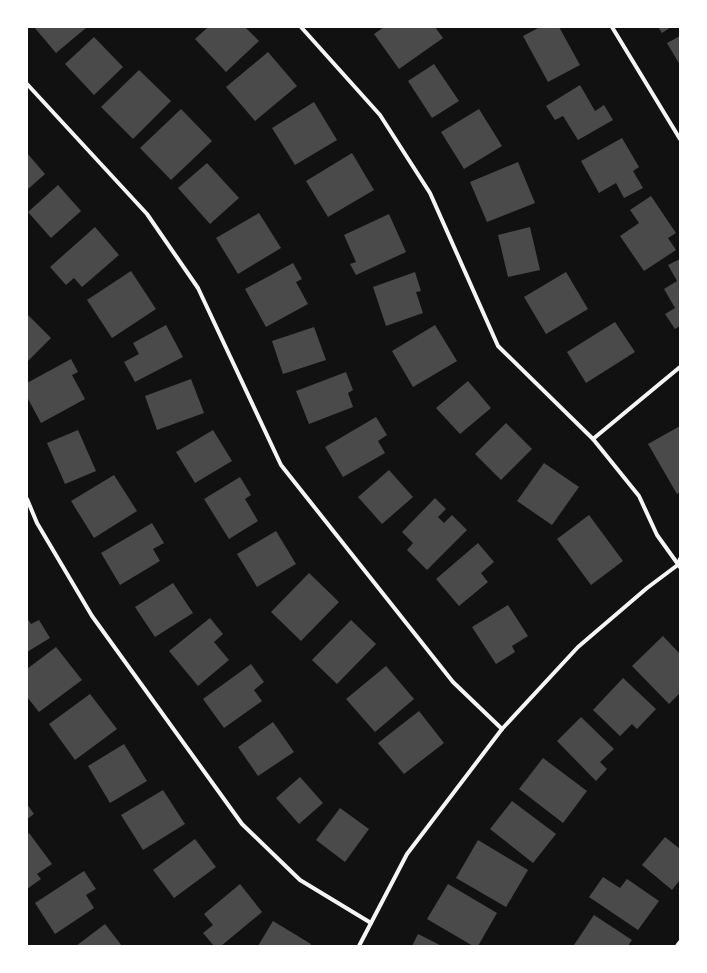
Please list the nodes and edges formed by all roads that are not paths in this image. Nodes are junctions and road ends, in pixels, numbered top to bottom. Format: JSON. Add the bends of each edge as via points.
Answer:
{"nodes":[{"id":1,"x":301,"y":27,"type":"edge"},
{"id":2,"x":612,"y":27,"type":"edge"},
{"id":3,"x":27,"y":84,"type":"edge"},
{"id":4,"x":680,"y":139,"type":"edge"},
{"id":5,"x":680,"y":367,"type":"edge"},
{"id":6,"x":593,"y":439,"type":"junction"},
{"id":7,"x":27,"y":500,"type":"edge"},
{"id":8,"x":680,"y":559,"type":"edge"},
{"id":9,"x":679,"y":565,"type":"edge"},
{"id":10,"x":502,"y":729,"type":"junction"},
{"id":11,"x":371,"y":923,"type":"junction"},
{"id":12,"x":680,"y":942,"type":"edge"},
{"id":13,"x":359,"y":946,"type":"edge"},
{"id":14,"x":677,"y":946,"type":"edge"}],
"edges":[{"from":1,"to":6,"type":"street","via":[[380,116],[430,193],[498,346]]},
{"from":2,"to":4,"type":"street"},
{"from":3,"to":10,"type":"street","via":[[147,214],[198,288],[281,465],[453,682]]},
{"from":5,"to":6,"type":"street"},
{"from":6,"to":9,"type":"street","via":[[638,496],[657,535]]},
{"from":7,"to":11,"type":"street","via":[[36,523],[92,616],[242,824],[300,880]]},
{"from":8,"to":9,"type":"street"},
{"from":9,"to":10,"type":"street","via":[[578,647]]},
{"from":10,"to":11,"type":"street","via":[[407,854]]},
{"from":11,"to":13,"type":"street"},
{"from":12,"to":14,"type":"street"}]}
